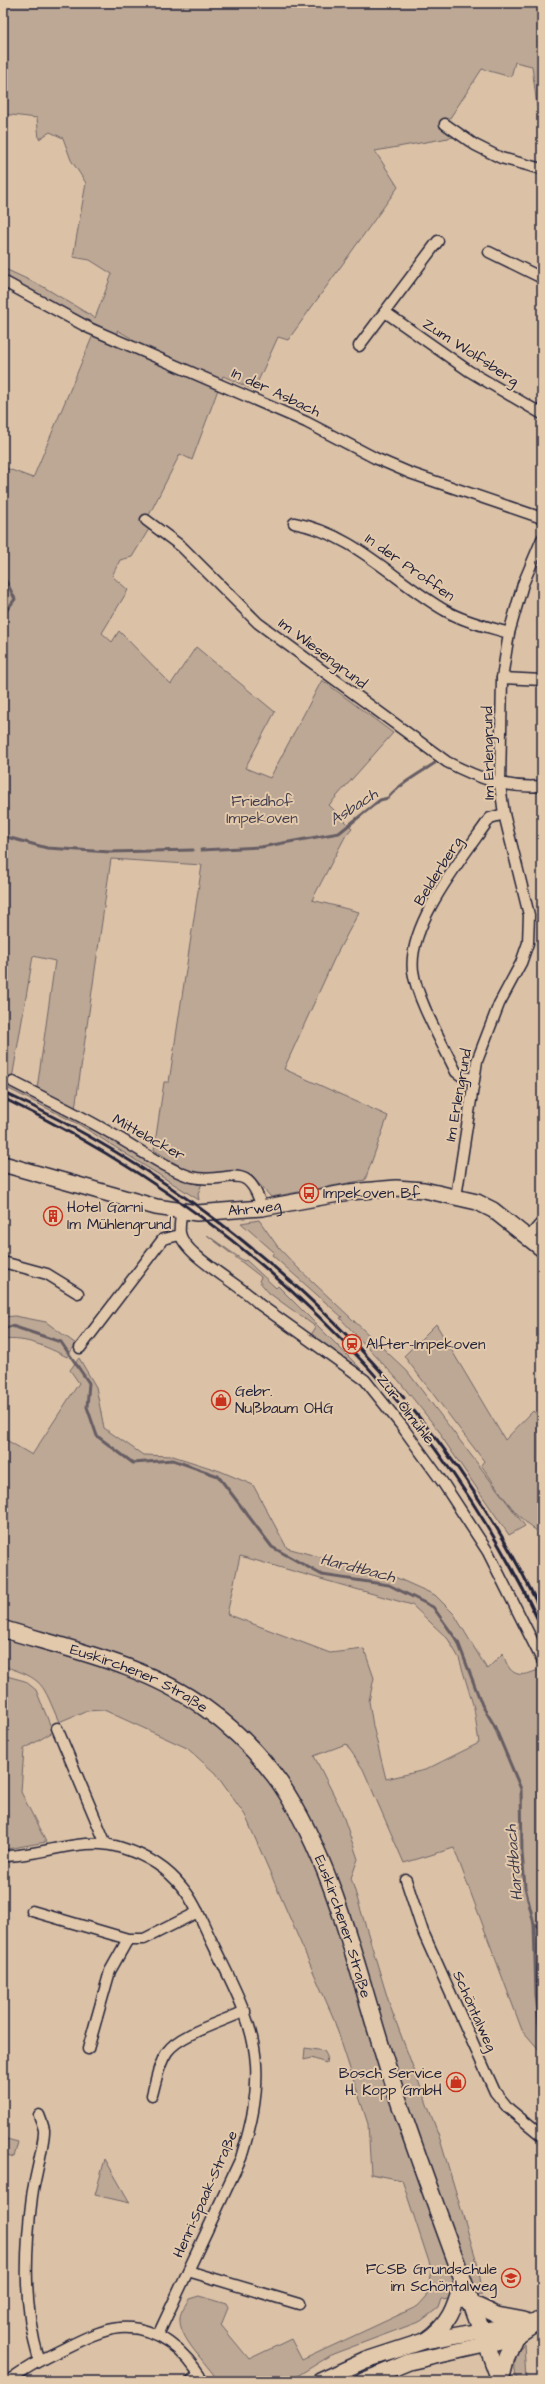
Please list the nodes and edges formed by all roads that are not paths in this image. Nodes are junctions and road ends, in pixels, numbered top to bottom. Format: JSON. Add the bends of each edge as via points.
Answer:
{"nodes":[{"id":1,"x":445,"y":124,"type":"dead end"},
{"id":2,"x":542,"y":169,"type":"edge"},
{"id":3,"x":438,"y":241,"type":"dead end"},
{"id":4,"x":489,"y":252,"type":"dead end"},
{"id":5,"x":542,"y":278,"type":"edge"},
{"id":6,"x":3,"y":281,"type":"edge"},
{"id":7,"x":385,"y":312,"type":"junction"},
{"id":8,"x":359,"y":346,"type":"dead end"},
{"id":9,"x":542,"y":414,"type":"edge"},
{"id":10,"x":542,"y":518,"type":"edge"},
{"id":11,"x":146,"y":520,"type":"dead end"},
{"id":12,"x":294,"y":523,"type":"dead end"},
{"id":13,"x":542,"y":539,"type":"edge"},
{"id":14,"x":509,"y":633,"type":"junction"},
{"id":15,"x":502,"y":678,"type":"junction"},
{"id":16,"x":542,"y":680,"type":"edge"},
{"id":17,"x":500,"y":785,"type":"junction"},
{"id":18,"x":542,"y":786,"type":"edge"},
{"id":19,"x":504,"y":814,"type":"junction"},
{"id":20,"x":473,"y":1079,"type":"junction"},
{"id":21,"x":12,"y":1082,"type":"dead end"},
{"id":22,"x":3,"y":1164,"type":"edge"},
{"id":23,"x":456,"y":1197,"type":"junction"},
{"id":24,"x":262,"y":1208,"type":"junction"},
{"id":25,"x":181,"y":1212,"type":"junction"},
{"id":26,"x":542,"y":1222,"type":"edge"},
{"id":27,"x":180,"y":1234,"type":"junction"},
{"id":28,"x":529,"y":1237,"type":"junction"},
{"id":29,"x":542,"y":1249,"type":"edge"},
{"id":30,"x":3,"y":1262,"type":"edge"},
{"id":31,"x":78,"y":1292,"type":"dead end"},
{"id":32,"x":80,"y":1348,"type":"dead end"},
{"id":33,"x":3,"y":1629,"type":"edge"},
{"id":34,"x":542,"y":1660,"type":"edge"},
{"id":35,"x":57,"y":1728,"type":"dead end"},
{"id":36,"x":106,"y":1844,"type":"junction"},
{"id":37,"x":3,"y":1856,"type":"edge"},
{"id":38,"x":406,"y":1880,"type":"dead end"},
{"id":39,"x":32,"y":1911,"type":"dead end"},
{"id":40,"x":198,"y":1912,"type":"junction"},
{"id":41,"x":128,"y":1939,"type":"junction"},
{"id":42,"x":245,"y":2012,"type":"junction"},
{"id":43,"x":88,"y":2049,"type":"dead end"},
{"id":44,"x":152,"y":2095,"type":"dead end"},
{"id":45,"x":39,"y":2115,"type":"dead end"},
{"id":46,"x":542,"y":2136,"type":"edge"},
{"id":47,"x":188,"y":2271,"type":"junction"},
{"id":48,"x":462,"y":2281,"type":"junction"},
{"id":49,"x":469,"y":2302,"type":"junction"},
{"id":50,"x":298,"y":2304,"type":"dead end"},
{"id":51,"x":539,"y":2321,"type":"edge"},
{"id":52,"x":504,"y":2330,"type":"junction"},
{"id":53,"x":158,"y":2335,"type":"junction"},
{"id":54,"x":484,"y":2338,"type":"junction"},
{"id":55,"x":424,"y":2342,"type":"junction"},
{"id":56,"x":39,"y":2360,"type":"junction"},
{"id":57,"x":201,"y":2378,"type":"edge"},
{"id":58,"x":8,"y":2381,"type":"edge"},
{"id":59,"x":191,"y":2381,"type":"edge"},
{"id":60,"x":320,"y":2381,"type":"edge"},
{"id":61,"x":363,"y":2381,"type":"edge"},
{"id":62,"x":501,"y":2381,"type":"edge"}],
"edges":[{"from":1,"to":2,"type":"street","via":[[501,158]]},
{"from":3,"to":7,"type":"street"},
{"from":4,"to":5,"type":"street"},
{"from":6,"to":10,"type":"street","name":"In der Asbach","via":[[89,328],[300,419],[396,467]]},
{"from":7,"to":8,"type":"street"},
{"from":7,"to":9,"type":"street","name":"Zum Wolfsberg","via":[[469,371]]},
{"from":11,"to":17,"type":"street","name":"Im Wiesengrund","via":[[182,547],[258,623],[447,762],[473,776]]},
{"from":12,"to":14,"type":"street","name":"In der Proffen","via":[[317,527],[348,542],[447,612]]},
{"from":13,"to":14,"type":"street","name":"Im Erlengrund","via":[[523,584]]},
{"from":14,"to":15,"type":"street","name":"Im Erlengrund"},
{"from":15,"to":16,"type":"street"},
{"from":15,"to":17,"type":"street","name":"Im Erlengrund"},
{"from":17,"to":18,"type":"street","name":"Im Wiesengrund"},
{"from":17,"to":19,"type":"street","name":"Im Erlengrund"},
{"from":19,"to":20,"type":"street","name":"Im Erlengrund","via":[[529,915],[530,929],[525,954],[483,1042]]},
{"from":19,"to":20,"type":"street","name":"Belderberg","via":[[490,818],[433,902],[413,952],[413,972],[421,997],[456,1072]]},
{"from":20,"to":23,"type":"street","name":"Im Erlengrund"},
{"from":21,"to":24,"type":"street","name":"Mittelacker","via":[[192,1177],[238,1176],[248,1181],[257,1191]]},
{"from":22,"to":25,"type":"street","name":"Ahrweg"},
{"from":23,"to":24,"type":"street","name":"Ahrweg","via":[[424,1190],[396,1188],[349,1192]]},
{"from":23,"to":28,"type":"street","name":"Ahrweg","via":[[477,1202],[493,1210]]},
{"from":24,"to":25,"type":"street","name":"Ahrweg","via":[[223,1212]]},
{"from":25,"to":27,"type":"street"},
{"from":26,"to":28,"type":"street"},
{"from":27,"to":32,"type":"street","via":[[163,1239]]},
{"from":27,"to":34,"type":"street","name":"Zur Ölmühle","via":[[188,1249],[365,1380],[443,1483],[488,1552]]},
{"from":28,"to":29,"type":"street","name":"Ahrweg"},
{"from":30,"to":31,"type":"street","via":[[47,1274]]},
{"from":33,"to":48,"type":"main road","name":"Euskirchener Straße","via":[[116,1663],[166,1686],[204,1708],[234,1733],[279,1782],[296,1810],[324,1871],[352,1950],[383,2055]]},
{"from":35,"to":36,"type":"street"},
{"from":36,"to":37,"type":"street","name":"Henri-Spaak-Straße","via":[[79,1845],[17,1856]]},
{"from":36,"to":40,"type":"street","name":"Henri-Spaak-Straße","via":[[135,1853],[160,1865],[182,1887]]},
{"from":38,"to":46,"type":"street","name":"Schöntalweg","via":[[423,1932],[496,2092],[508,2108]]},
{"from":39,"to":41,"type":"street"},
{"from":40,"to":41,"type":"street","via":[[144,1939]]},
{"from":40,"to":42,"type":"street","name":"Henri-Spaak-Straße"},
{"from":41,"to":43,"type":"street","via":[[110,1971]]},
{"from":42,"to":44,"type":"street","via":[[178,2041],[167,2051],[160,2064]]},
{"from":42,"to":47,"type":"street","name":"Henri-Spaak-Straße","via":[[256,2063],[256,2098],[250,2129],[241,2158]]},
{"from":45,"to":56,"type":"street","via":[[44,2131],[32,2195],[27,2237],[26,2280],[30,2323]]},
{"from":47,"to":50,"type":"street","name":"Henri-Spaak-Straße"},
{"from":47,"to":53,"type":"street","name":"Henri-Spaak-Straße"},
{"from":48,"to":49,"type":"main road","name":"Euskirchener Straße"},
{"from":48,"to":55,"type":"street","via":[[450,2317],[440,2330]]},
{"from":49,"to":52,"type":"street"},
{"from":49,"to":54,"type":"main road","name":"Euskirchener Straße"},
{"from":51,"to":52,"type":"street"},
{"from":51,"to":52,"type":"street"},
{"from":52,"to":54,"type":"street"},
{"from":52,"to":62,"type":"street","via":[[507,2357]]},
{"from":53,"to":56,"type":"street","via":[[121,2328],[98,2333]]},
{"from":53,"to":57,"type":"street","via":[[179,2349]]},
{"from":54,"to":55,"type":"street"},
{"from":54,"to":61,"type":"street","via":[[409,2362]]},
{"from":54,"to":62,"type":"main road","name":"Euskirchener Straße"},
{"from":55,"to":60,"type":"street","via":[[366,2360]]},
{"from":56,"to":58,"type":"street"},
{"from":57,"to":59,"type":"street"}]}
